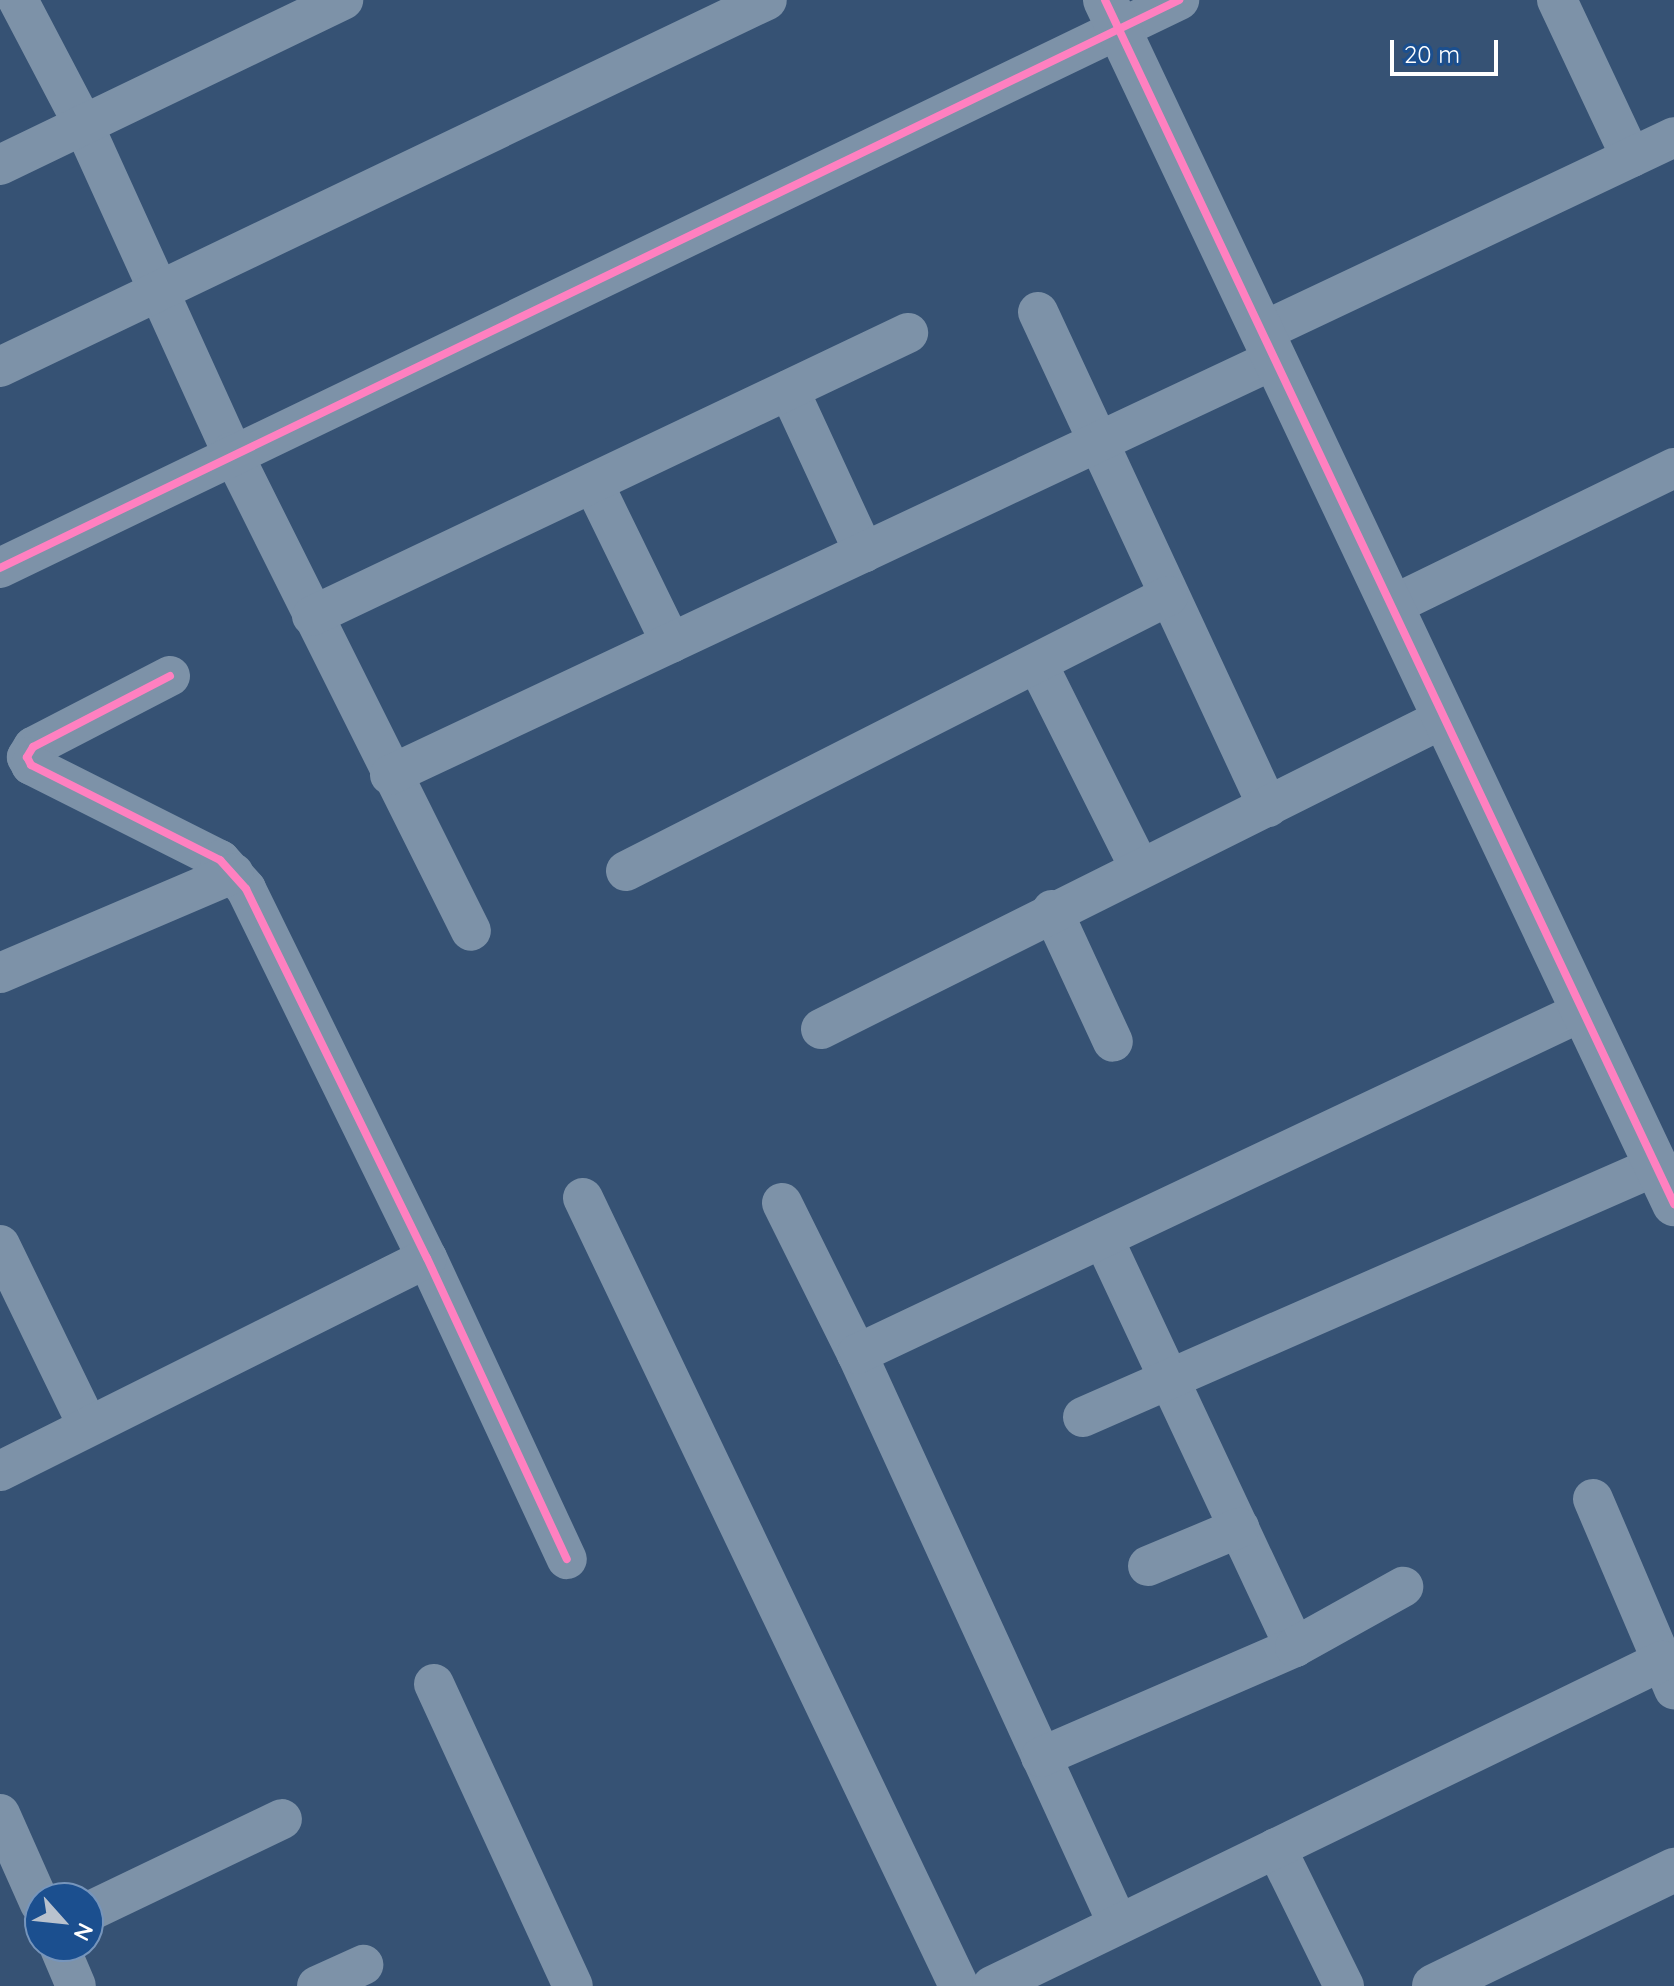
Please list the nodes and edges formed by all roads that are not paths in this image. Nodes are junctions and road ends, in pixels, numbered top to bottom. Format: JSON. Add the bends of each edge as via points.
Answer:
{"nodes":[{"id":1,"x":18,"y":0,"type":"edge"},
{"id":2,"x":343,"y":0,"type":"edge"},
{"id":3,"x":767,"y":0,"type":"edge"},
{"id":4,"x":1179,"y":0,"type":"edge"},
{"id":5,"x":1557,"y":0,"type":"edge"},
{"id":6,"x":1112,"y":14,"type":"edge"},
{"id":7,"x":83,"y":124,"type":"junction"},
{"id":8,"x":1674,"y":137,"type":"edge"},
{"id":9,"x":1631,"y":157,"type":"junction"},
{"id":10,"x":0,"y":165,"type":"edge"},
{"id":11,"x":159,"y":290,"type":"junction"},
{"id":12,"x":1038,"y":312,"type":"dead end"},
{"id":13,"x":908,"y":333,"type":"dead end"},
{"id":14,"x":1268,"y":345,"type":"junction"},
{"id":15,"x":0,"y":367,"type":"edge"},
{"id":16,"x":789,"y":390,"type":"junction"},
{"id":17,"x":1096,"y":443,"type":"junction"},
{"id":18,"x":232,"y":452,"type":"junction"},
{"id":19,"x":1674,"y":468,"type":"edge"},
{"id":20,"x":593,"y":483,"type":"junction"},
{"id":21,"x":864,"y":552,"type":"junction"},
{"id":22,"x":0,"y":568,"type":"edge"},
{"id":23,"x":1168,"y":596,"type":"junction"},
{"id":24,"x":1391,"y":606,"type":"junction"},
{"id":25,"x":312,"y":616,"type":"junction"},
{"id":26,"x":671,"y":643,"type":"junction"},
{"id":27,"x":1038,"y":665,"type":"junction"},
{"id":28,"x":170,"y":676,"type":"dead end"},
{"id":29,"x":1444,"y":718,"type":"junction"},
{"id":30,"x":390,"y":775,"type":"junction"},
{"id":31,"x":1268,"y":807,"type":"junction"},
{"id":32,"x":1139,"y":867,"type":"junction"},
{"id":33,"x":626,"y":871,"type":"dead end"},
{"id":34,"x":234,"y":873,"type":"junction"},
{"id":35,"x":1052,"y":910,"type":"junction"},
{"id":36,"x":471,"y":931,"type":"dead end"},
{"id":37,"x":0,"y":973,"type":"edge"},
{"id":38,"x":1583,"y":1011,"type":"junction"},
{"id":39,"x":821,"y":1029,"type":"dead end"},
{"id":40,"x":1113,"y":1042,"type":"dead end"},
{"id":41,"x":1669,"y":1193,"type":"edge"},
{"id":42,"x":583,"y":1198,"type":"dead end"},
{"id":43,"x":782,"y":1203,"type":"dead end"},
{"id":44,"x":1103,"y":1238,"type":"junction"},
{"id":45,"x":0,"y":1245,"type":"edge"},
{"id":46,"x":427,"y":1258,"type":"junction"},
{"id":47,"x":857,"y":1354,"type":"junction"},
{"id":48,"x":1169,"y":1380,"type":"junction"},
{"id":49,"x":1083,"y":1417,"type":"dead end"},
{"id":50,"x":88,"y":1426,"type":"junction"},
{"id":51,"x":0,"y":1471,"type":"edge"},
{"id":52,"x":1593,"y":1499,"type":"dead end"},
{"id":53,"x":1239,"y":1528,"type":"junction"},
{"id":54,"x":567,"y":1559,"type":"dead end"},
{"id":55,"x":1148,"y":1566,"type":"dead end"},
{"id":56,"x":1403,"y":1587,"type":"dead end"},
{"id":57,"x":1295,"y":1647,"type":"junction"},
{"id":58,"x":1668,"y":1675,"type":"edge"},
{"id":59,"x":434,"y":1684,"type":"dead end"},
{"id":60,"x":1041,"y":1757,"type":"junction"},
{"id":61,"x":0,"y":1814,"type":"edge"},
{"id":62,"x":282,"y":1819,"type":"dead end"},
{"id":63,"x":1276,"y":1848,"type":"junction"},
{"id":64,"x":1674,"y":1870,"type":"edge"},
{"id":65,"x":30,"y":1882,"type":"edge"},
{"id":66,"x":104,"y":1904,"type":"edge"},
{"id":67,"x":1118,"y":1924,"type":"junction"},
{"id":68,"x":363,"y":1965,"type":"dead end"},
{"id":69,"x":317,"y":1986,"type":"edge"},
{"id":70,"x":573,"y":1986,"type":"edge"},
{"id":71,"x":959,"y":1986,"type":"edge"},
{"id":72,"x":992,"y":1986,"type":"edge"},
{"id":73,"x":1344,"y":1986,"type":"edge"},
{"id":74,"x":1434,"y":1986,"type":"edge"}],
"edges":[{"from":1,"to":7,"type":"street"},
{"from":2,"to":7,"type":"street"},
{"from":3,"to":11,"type":"street"},
{"from":4,"to":6,"type":"street"},
{"from":5,"to":9,"type":"street"},
{"from":6,"to":14,"type":"street"},
{"from":6,"to":18,"type":"street"},
{"from":7,"to":10,"type":"street"},
{"from":7,"to":11,"type":"street"},
{"from":8,"to":9,"type":"street"},
{"from":9,"to":14,"type":"street"},
{"from":11,"to":15,"type":"street"},
{"from":11,"to":18,"type":"street"},
{"from":12,"to":17,"type":"street"},
{"from":13,"to":16,"type":"street"},
{"from":14,"to":17,"type":"street"},
{"from":14,"to":24,"type":"street"},
{"from":16,"to":20,"type":"street"},
{"from":16,"to":21,"type":"street"},
{"from":17,"to":21,"type":"street"},
{"from":17,"to":23,"type":"street"},
{"from":18,"to":22,"type":"street"},
{"from":18,"to":25,"type":"street"},
{"from":19,"to":24,"type":"street"},
{"from":20,"to":25,"type":"street"},
{"from":20,"to":26,"type":"street"},
{"from":21,"to":26,"type":"street"},
{"from":23,"to":27,"type":"street","via":[[1059,648]]},
{"from":23,"to":31,"type":"street"},
{"from":24,"to":29,"type":"street"},
{"from":25,"to":30,"type":"street"},
{"from":26,"to":30,"type":"street"},
{"from":27,"to":32,"type":"street"},
{"from":27,"to":33,"type":"street"},
{"from":28,"to":34,"type":"street","via":[[33,747],[27,757],[31,765],[220,860]]},
{"from":29,"to":31,"type":"street"},
{"from":29,"to":38,"type":"street"},
{"from":30,"to":36,"type":"street"},
{"from":31,"to":32,"type":"street"},
{"from":32,"to":35,"type":"street"},
{"from":34,"to":37,"type":"street"},
{"from":34,"to":46,"type":"street"},
{"from":35,"to":39,"type":"street"},
{"from":35,"to":40,"type":"street"},
{"from":38,"to":41,"type":"street"},
{"from":38,"to":44,"type":"street"},
{"from":41,"to":48,"type":"street"},
{"from":42,"to":71,"type":"street"},
{"from":43,"to":47,"type":"street"},
{"from":44,"to":47,"type":"street"},
{"from":44,"to":48,"type":"street"},
{"from":45,"to":50,"type":"street"},
{"from":46,"to":50,"type":"street"},
{"from":46,"to":54,"type":"street"},
{"from":47,"to":60,"type":"street"},
{"from":48,"to":49,"type":"street"},
{"from":48,"to":53,"type":"street"},
{"from":50,"to":51,"type":"street"},
{"from":52,"to":58,"type":"street"},
{"from":53,"to":55,"type":"street"},
{"from":53,"to":57,"type":"street"},
{"from":56,"to":57,"type":"street"},
{"from":57,"to":60,"type":"street"},
{"from":58,"to":63,"type":"street"},
{"from":59,"to":70,"type":"street"},
{"from":60,"to":67,"type":"street"},
{"from":61,"to":65,"type":"street"},
{"from":62,"to":66,"type":"street"},
{"from":63,"to":67,"type":"street"},
{"from":63,"to":73,"type":"street"},
{"from":64,"to":74,"type":"street"},
{"from":67,"to":72,"type":"street"},
{"from":68,"to":69,"type":"street"}]}
